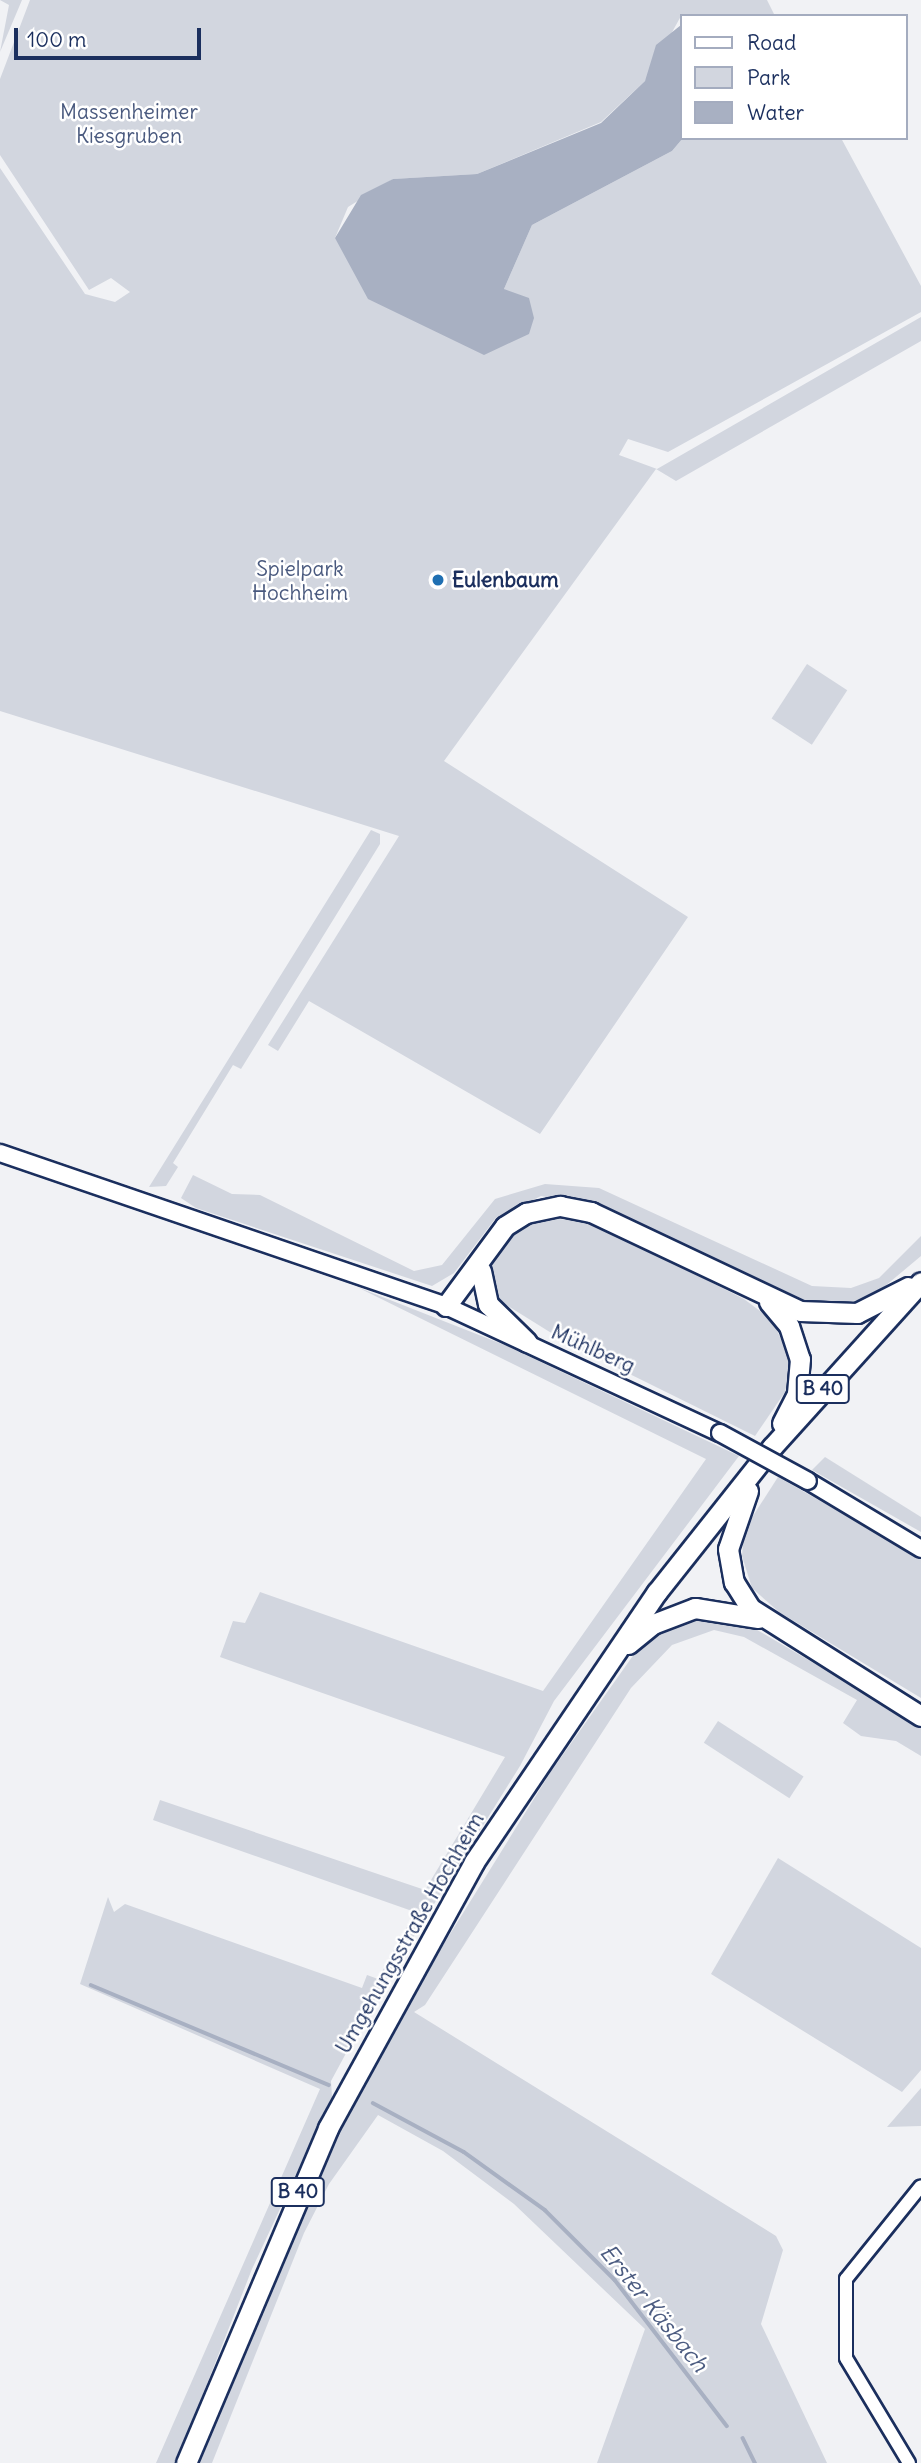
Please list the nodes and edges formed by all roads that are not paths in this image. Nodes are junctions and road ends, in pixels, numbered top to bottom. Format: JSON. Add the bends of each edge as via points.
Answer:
{"nodes":[{"id":1,"x":0,"y":1153,"type":"edge"},
{"id":2,"x":488,"y":1246,"type":"junction"},
{"id":3,"x":481,"y":1270,"type":"junction"},
{"id":4,"x":921,"y":1281,"type":"edge"},
{"id":5,"x":757,"y":1293,"type":"junction"},
{"id":6,"x":446,"y":1307,"type":"junction"},
{"id":7,"x":527,"y":1342,"type":"junction"},
{"id":8,"x":772,"y":1447,"type":"junction"},
{"id":9,"x":753,"y":1471,"type":"junction"},
{"id":10,"x":921,"y":1549,"type":"edge"},
{"id":11,"x":767,"y":1622,"type":"junction"},
{"id":12,"x":606,"y":1663,"type":"junction"},
{"id":13,"x":921,"y":1716,"type":"edge"},
{"id":14,"x":921,"y":2186,"type":"edge"},
{"id":15,"x":186,"y":2463,"type":"edge"},
{"id":16,"x":909,"y":2463,"type":"edge"}],
"edges":[{"from":1,"to":6,"type":"main road","name":"Mühlberg","via":[[235,1230]]},
{"from":2,"to":3,"type":"main road"},
{"from":2,"to":5,"type":"main road","via":[[526,1213],[570,1206]]},
{"from":2,"to":6,"type":"main road"},
{"from":3,"to":6,"type":"main road","via":[[473,1290]]},
{"from":3,"to":7,"type":"main road","via":[[488,1304]]},
{"from":4,"to":5,"type":"main road","via":[[873,1306],[837,1315],[800,1311]]},
{"from":4,"to":8,"type":"main road","number":"B 40"},
{"from":5,"to":9,"type":"main road","via":[[789,1326],[801,1371],[793,1405]]},
{"from":6,"to":7,"type":"main road","name":"Mühlberg"},
{"from":7,"to":10,"type":"main road","name":"Mühlberg","bridge":true,"via":[[720,1433]]},
{"from":8,"to":9,"type":"main road","number":"B 40"},
{"from":8,"to":11,"type":"main road","via":[[732,1521],[728,1549],[738,1591]]},
{"from":9,"to":12,"type":"main road","name":"Umgehungsstraße Hochheim","number":"B 40"},
{"from":11,"to":12,"type":"main road","via":[[724,1608],[680,1611],[653,1624]]},
{"from":11,"to":13,"type":"main road"},
{"from":12,"to":15,"type":"main road","name":"Umgehungsstraße Hochheim","number":"B 40","via":[[474,1862],[361,2064],[269,2255]]},
{"from":14,"to":16,"type":"street","via":[[846,2278],[846,2358]]}]}
